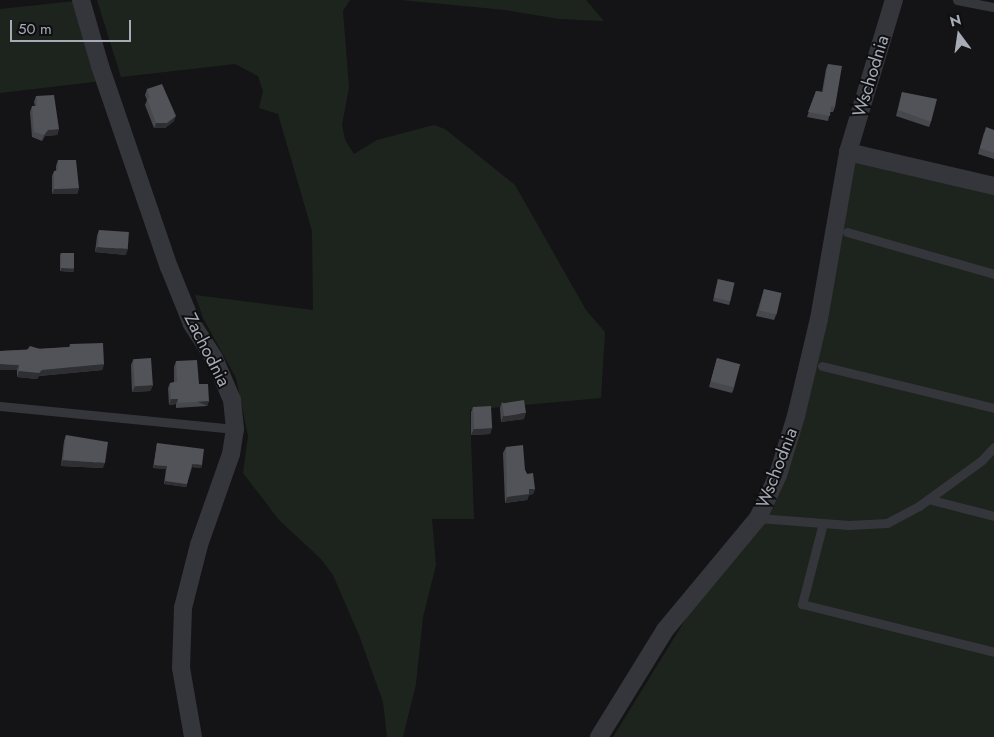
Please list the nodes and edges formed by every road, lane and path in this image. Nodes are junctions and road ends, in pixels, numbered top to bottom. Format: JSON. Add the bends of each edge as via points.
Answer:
{"nodes":[{"id":1,"x":82,"y":0,"type":"edge"},
{"id":2,"x":894,"y":0,"type":"edge"},
{"id":3,"x":957,"y":0,"type":"edge"},
{"id":4,"x":994,"y":7,"type":"edge"},
{"id":5,"x":848,"y":152,"type":"junction"},
{"id":6,"x":994,"y":186,"type":"edge"},
{"id":7,"x":847,"y":232,"type":"dead end"},
{"id":8,"x":994,"y":274,"type":"edge"},
{"id":9,"x":822,"y":366,"type":"dead end"},
{"id":10,"x":0,"y":406,"type":"edge"},
{"id":11,"x":994,"y":408,"type":"edge"},
{"id":12,"x":235,"y":429,"type":"junction"},
{"id":13,"x":994,"y":447,"type":"edge"},
{"id":14,"x":928,"y":499,"type":"junction"},
{"id":15,"x":994,"y":516,"type":"edge"},
{"id":16,"x":758,"y":518,"type":"junction"},
{"id":17,"x":823,"y":523,"type":"junction"},
{"id":18,"x":994,"y":652,"type":"edge"},
{"id":19,"x":193,"y":737,"type":"edge"},
{"id":20,"x":599,"y":737,"type":"edge"}],
"edges":[{"from":1,"to":12,"type":"street","name":"Zachodnia","via":[[100,66],[170,267],[192,324],[214,358],[232,400]]},
{"from":2,"to":5,"type":"street","name":"Wschodnia"},
{"from":3,"to":4,"type":"lane"},
{"from":5,"to":6,"type":"street"},
{"from":5,"to":16,"type":"street","name":"Wschodnia","via":[[819,319],[796,416],[778,475]]},
{"from":7,"to":8,"type":"lane"},
{"from":9,"to":11,"type":"lane"},
{"from":10,"to":12,"type":"lane"},
{"from":12,"to":19,"type":"street","name":"Zachodnia","via":[[231,454],[199,545],[183,608],[181,668]]},
{"from":13,"to":14,"type":"lane","via":[[982,460]]},
{"from":14,"to":15,"type":"lane"},
{"from":14,"to":17,"type":"lane","via":[[887,523]]},
{"from":16,"to":17,"type":"lane"},
{"from":16,"to":20,"type":"street","name":"Wschodnia","via":[[666,630]]},
{"from":17,"to":18,"type":"lane","via":[[802,604]]}]}
